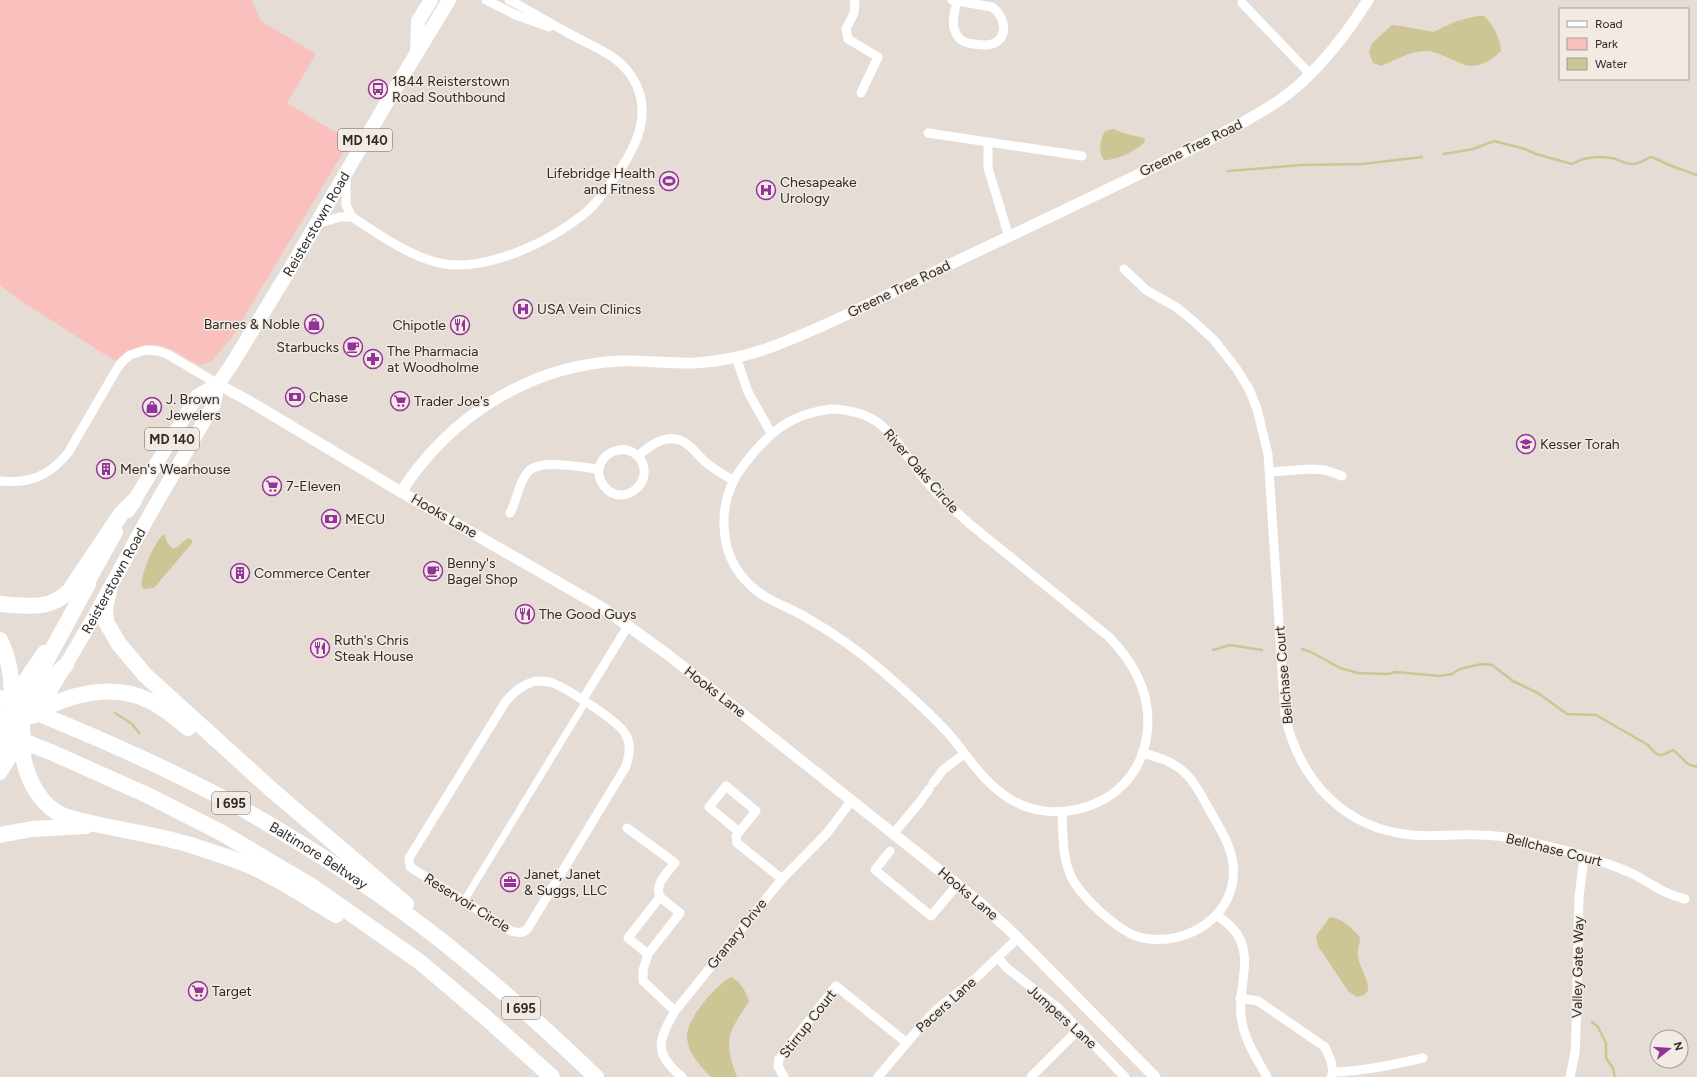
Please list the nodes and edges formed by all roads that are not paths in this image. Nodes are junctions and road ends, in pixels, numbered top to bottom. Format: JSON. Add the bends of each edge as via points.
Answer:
{"nodes":[{"id":1,"x":431,"y":0,"type":"edge"},
{"id":2,"x":449,"y":0,"type":"edge"},
{"id":3,"x":486,"y":0,"type":"edge"},
{"id":4,"x":509,"y":0,"type":"edge"},
{"id":5,"x":855,"y":0,"type":"edge"},
{"id":6,"x":954,"y":0,"type":"edge"},
{"id":7,"x":1368,"y":0,"type":"edge"},
{"id":8,"x":1242,"y":3,"type":"dead end"},
{"id":9,"x":571,"y":35,"type":"junction"},
{"id":10,"x":417,"y":54,"type":"junction"},
{"id":11,"x":1310,"y":74,"type":"junction"},
{"id":12,"x":861,"y":93,"type":"dead end"},
{"id":13,"x":928,"y":133,"type":"dead end"},
{"id":14,"x":988,"y":142,"type":"junction"},
{"id":15,"x":1082,"y":156,"type":"dead end"},
{"id":16,"x":346,"y":174,"type":"junction"},
{"id":17,"x":352,"y":217,"type":"junction"},
{"id":18,"x":317,"y":224,"type":"junction"},
{"id":19,"x":1009,"y":237,"type":"junction"},
{"id":20,"x":1124,"y":269,"type":"dead end"},
{"id":21,"x":736,"y":357,"type":"junction"},
{"id":22,"x":218,"y":384,"type":"junction"},
{"id":23,"x":771,"y":433,"type":"junction"},
{"id":24,"x":638,"y":456,"type":"junction"},
{"id":25,"x":599,"y":470,"type":"junction"},
{"id":26,"x":1270,"y":472,"type":"junction"},
{"id":27,"x":1342,"y":476,"type":"dead end"},
{"id":28,"x":733,"y":480,"type":"junction"},
{"id":29,"x":0,"y":481,"type":"edge"},
{"id":30,"x":400,"y":492,"type":"junction"},
{"id":31,"x":134,"y":501,"type":"junction"},
{"id":32,"x":510,"y":513,"type":"dead end"},
{"id":33,"x":88,"y":584,"type":"joint"},
{"id":34,"x":108,"y":591,"type":"junction"},
{"id":35,"x":0,"y":604,"type":"edge"},
{"id":36,"x":628,"y":626,"type":"junction"},
{"id":37,"x":0,"y":640,"type":"edge"},
{"id":38,"x":66,"y":664,"type":"joint"},
{"id":39,"x":31,"y":687,"type":"junction"},
{"id":40,"x":584,"y":700,"type":"junction"},
{"id":41,"x":14,"y":716,"type":"edge"},
{"id":42,"x":3,"y":746,"type":"edge"},
{"id":43,"x":1142,"y":753,"type":"junction"},
{"id":44,"x":964,"y":754,"type":"junction"},
{"id":45,"x":0,"y":773,"type":"edge"},
{"id":46,"x":273,"y":791,"type":"junction"},
{"id":47,"x":852,"y":800,"type":"junction"},
{"id":48,"x":1062,"y":813,"type":"junction"},
{"id":49,"x":100,"y":825,"type":"junction"},
{"id":50,"x":627,"y":828,"type":"dead end"},
{"id":51,"x":739,"y":832,"type":"junction"},
{"id":52,"x":893,"y":834,"type":"junction"},
{"id":53,"x":0,"y":835,"type":"edge"},
{"id":54,"x":890,"y":851,"type":"dead end"},
{"id":55,"x":1584,"y":857,"type":"junction"},
{"id":56,"x":782,"y":879,"type":"junction"},
{"id":57,"x":958,"y":884,"type":"junction"},
{"id":58,"x":660,"y":897,"type":"junction"},
{"id":59,"x":1685,"y":899,"type":"dead end"},
{"id":60,"x":464,"y":901,"type":"junction"},
{"id":61,"x":1217,"y":915,"type":"junction"},
{"id":62,"x":1018,"y":938,"type":"junction"},
{"id":63,"x":443,"y":942,"type":"junction"},
{"id":64,"x":648,"y":954,"type":"junction"},
{"id":65,"x":998,"y":958,"type":"junction"},
{"id":66,"x":420,"y":962,"type":"junction"},
{"id":67,"x":1240,"y":998,"type":"junction"},
{"id":68,"x":675,"y":1011,"type":"junction"},
{"id":69,"x":1079,"y":1029,"type":"junction"},
{"id":70,"x":907,"y":1042,"type":"junction"},
{"id":71,"x":1422,"y":1058,"type":"dead end"},
{"id":72,"x":1332,"y":1074,"type":"edge"},
{"id":73,"x":552,"y":1077,"type":"edge"},
{"id":74,"x":596,"y":1077,"type":"edge"},
{"id":75,"x":682,"y":1077,"type":"edge"},
{"id":76,"x":784,"y":1077,"type":"edge"},
{"id":77,"x":878,"y":1077,"type":"edge"},
{"id":78,"x":1031,"y":1077,"type":"edge"},
{"id":79,"x":1125,"y":1077,"type":"edge"},
{"id":80,"x":1155,"y":1077,"type":"edge"},
{"id":81,"x":1267,"y":1077,"type":"edge"},
{"id":82,"x":1570,"y":1077,"type":"edge"}],
"edges":[{"from":1,"to":10,"type":"main road","via":[[418,21]]},
{"from":2,"to":10,"type":"main road","name":"Reisterstown Road","number":"MD 140"},
{"from":3,"to":9,"type":"street","via":[[516,15]]},
{"from":4,"to":9,"type":"street"},
{"from":5,"to":12,"type":"street","via":[[854,13],[846,29],[848,39],[878,57]]},
{"from":6,"to":6,"type":"street","via":[[992,7],[998,11],[1004,25],[1002,37],[997,42],[982,46],[962,42],[954,27]]},
{"from":7,"to":11,"type":"street","name":"Greene Tree Road","via":[[1343,38]]},
{"from":8,"to":11,"type":"street"},
{"from":9,"to":17,"type":"street","via":[[612,55],[630,75],[641,101],[642,118],[636,144],[607,189],[582,216],[554,235],[518,252],[479,262],[454,264],[435,262],[414,254]]},
{"from":10,"to":16,"type":"main road","name":"Reisterstown Road","number":"MD 140"},
{"from":11,"to":19,"type":"street","name":"Greene Tree Road","via":[[1278,102],[1232,128]]},
{"from":13,"to":14,"type":"street"},
{"from":14,"to":15,"type":"street"},
{"from":14,"to":19,"type":"street","via":[[988,168]]},
{"from":16,"to":17,"type":"street","via":[[346,205]]},
{"from":16,"to":18,"type":"main road","name":"Reisterstown Road","number":"MD 140"},
{"from":17,"to":18,"type":"street","via":[[340,217]]},
{"from":18,"to":22,"type":"main road","name":"Reisterstown Road","number":"MD 140"},
{"from":19,"to":21,"type":"street","name":"Greene Tree Road","via":[[791,339]]},
{"from":20,"to":26,"type":"street","name":"Bellchase Court","via":[[1146,290],[1191,318],[1214,340],[1236,368],[1257,409]]},
{"from":21,"to":23,"type":"street","via":[[748,392]]},
{"from":21,"to":30,"type":"street","name":"Greene Tree Road","via":[[695,362],[601,362],[537,379],[501,395],[469,416],[427,456]]},
{"from":22,"to":29,"type":"street","via":[[158,351],[146,350],[130,355],[118,367],[68,453],[60,462],[50,471],[31,479]]},
{"from":22,"to":30,"type":"street","name":"Hooks Lane"},
{"from":22,"to":31,"type":"main road","name":"Reisterstown Road","number":"MD 140","via":[[198,396]]},
{"from":22,"to":34,"type":"main road","name":"Reisterstown Road","number":"MD 140","via":[[214,404]]},
{"from":23,"to":28,"type":"street","name":"River Oaks Circle"},
{"from":23,"to":43,"type":"street","name":"River Oaks Circle","via":[[799,416],[832,409],[865,415],[884,427],[921,475],[952,508],[1108,638],[1128,658],[1147,704],[1148,730]]},
{"from":24,"to":25,"type":"street","via":[[627,450],[613,451],[605,457]]},
{"from":24,"to":25,"type":"street","via":[[643,463],[644,476],[638,489],[630,494],[618,495],[607,490],[600,479]]},
{"from":24,"to":28,"type":"street","via":[[664,439],[677,439],[688,444],[709,465]]},
{"from":25,"to":32,"type":"street","via":[[547,464],[531,468],[523,479],[516,503]]},
{"from":26,"to":27,"type":"street","via":[[1310,469],[1325,470]]},
{"from":26,"to":55,"type":"street","name":"Bellchase Court","via":[[1285,715],[1292,743],[1300,761],[1319,788],[1344,810],[1384,830],[1413,835],[1506,837]]},
{"from":28,"to":44,"type":"street","name":"River Oaks Circle","via":[[726,504],[724,530],[726,547],[740,576],[760,594],[802,616],[861,653],[930,714]]},
{"from":30,"to":36,"type":"street","name":"Hooks Lane","via":[[569,587]]},
{"from":31,"to":33,"type":"main road","name":"Reisterstown Road","number":"MD 140"},
{"from":31,"to":35,"type":"highway","via":[[121,514],[64,596],[43,606]]},
{"from":33,"to":39,"type":"highway"},
{"from":34,"to":38,"type":"main road","name":"Reisterstown Road","number":"MD 140"},
{"from":34,"to":46,"type":"highway","via":[[106,622],[131,659],[157,686]]},
{"from":36,"to":40,"type":"street"},
{"from":36,"to":47,"type":"street","name":"Hooks Lane"},
{"from":37,"to":39,"type":"highway","via":[[8,658]]},
{"from":38,"to":39,"type":"highway"},
{"from":39,"to":41,"type":"highway"},
{"from":39,"to":41,"type":"highway"},
{"from":40,"to":60,"type":"street"},
{"from":40,"to":60,"type":"street","name":"Reservoir Circle","via":[[543,681],[528,683],[514,692],[408,858],[410,867]]},
{"from":40,"to":60,"type":"street","name":"Reservoir Circle","via":[[626,735],[629,757],[625,768],[528,928],[521,933],[511,931]]},
{"from":41,"to":42,"type":"highway"},
{"from":41,"to":46,"type":"highway","via":[[86,694],[128,694],[150,701],[172,715]]},
{"from":41,"to":49,"type":"highway","via":[[25,767],[38,793],[48,805],[63,816]]},
{"from":41,"to":63,"type":"highway","name":"Baltimore Beltway","number":"I 695","via":[[66,725],[163,768],[241,808],[332,864]]},
{"from":42,"to":45,"type":"main road"},
{"from":42,"to":66,"type":"highway","name":"Baltimore Beltway","number":"I 695","via":[[53,753],[222,832],[313,887]]},
{"from":43,"to":48,"type":"street","name":"River Oaks Circle","via":[[1133,772],[1111,796],[1080,810]]},
{"from":43,"to":61,"type":"street","via":[[1168,760],[1186,774],[1200,793],[1232,855],[1233,875],[1229,895]]},
{"from":44,"to":48,"type":"street","name":"River Oaks Circle","via":[[988,781],[1012,800],[1033,809]]},
{"from":44,"to":52,"type":"street","via":[[943,770]]},
{"from":46,"to":63,"type":"highway","via":[[402,900]]},
{"from":47,"to":52,"type":"street","name":"Hooks Lane"},
{"from":47,"to":56,"type":"street","name":"Granary Drive","via":[[827,833]]},
{"from":48,"to":61,"type":"street","via":[[1064,849],[1071,876],[1081,892],[1121,929],[1141,938],[1179,938],[1199,929]]},
{"from":49,"to":53,"type":"highway","via":[[32,829]]},
{"from":49,"to":66,"type":"highway","via":[[185,843],[246,864]]},
{"from":50,"to":58,"type":"street","via":[[675,863],[660,883]]},
{"from":51,"to":51,"type":"street","via":[[756,811],[726,786],[709,807]]},
{"from":51,"to":56,"type":"street","via":[[736,836],[737,843]]},
{"from":52,"to":57,"type":"street","name":"Hooks Lane"},
{"from":54,"to":57,"type":"street","via":[[875,870],[931,916]]},
{"from":55,"to":59,"type":"street","name":"Bellchase Court","via":[[1630,873],[1670,895]]},
{"from":55,"to":82,"type":"street","name":"Valley Gate Way","via":[[1579,897],[1575,1053]]},
{"from":56,"to":68,"type":"street","name":"Granary Drive"},
{"from":57,"to":62,"type":"street","name":"Hooks Lane"},
{"from":58,"to":64,"type":"street","via":[[628,938]]},
{"from":58,"to":64,"type":"street","via":[[680,913]]},
{"from":61,"to":67,"type":"street","via":[[1238,934],[1244,950]]},
{"from":62,"to":65,"type":"street","name":"Pacers Lane"},
{"from":62,"to":80,"type":"street","name":"Hooks Lane"},
{"from":63,"to":74,"type":"highway","name":"Baltimore Beltway","number":"I 695","via":[[509,996]]},
{"from":64,"to":68,"type":"street","via":[[642,981]]},
{"from":65,"to":69,"type":"street","name":"Jumpers Lane"},
{"from":65,"to":70,"type":"street","name":"Pacers Lane","via":[[936,1010]]},
{"from":66,"to":73,"type":"highway","name":"Baltimore Beltway","number":"I 695"},
{"from":67,"to":72,"type":"street","via":[[1258,1001],[1319,1042],[1329,1052]]},
{"from":67,"to":81,"type":"street","via":[[1241,1017],[1246,1035]]},
{"from":68,"to":75,"type":"street","name":"Granary Drive","via":[[663,1032],[660,1044],[667,1063]]},
{"from":69,"to":78,"type":"street"},
{"from":69,"to":79,"type":"street","name":"Jumpers Lane"},
{"from":70,"to":76,"type":"street","name":"Stirrup Court","via":[[836,986],[779,1059],[778,1066]]},
{"from":70,"to":77,"type":"street","name":"Pacers Lane"},
{"from":71,"to":72,"type":"street","via":[[1380,1068]]}]}
